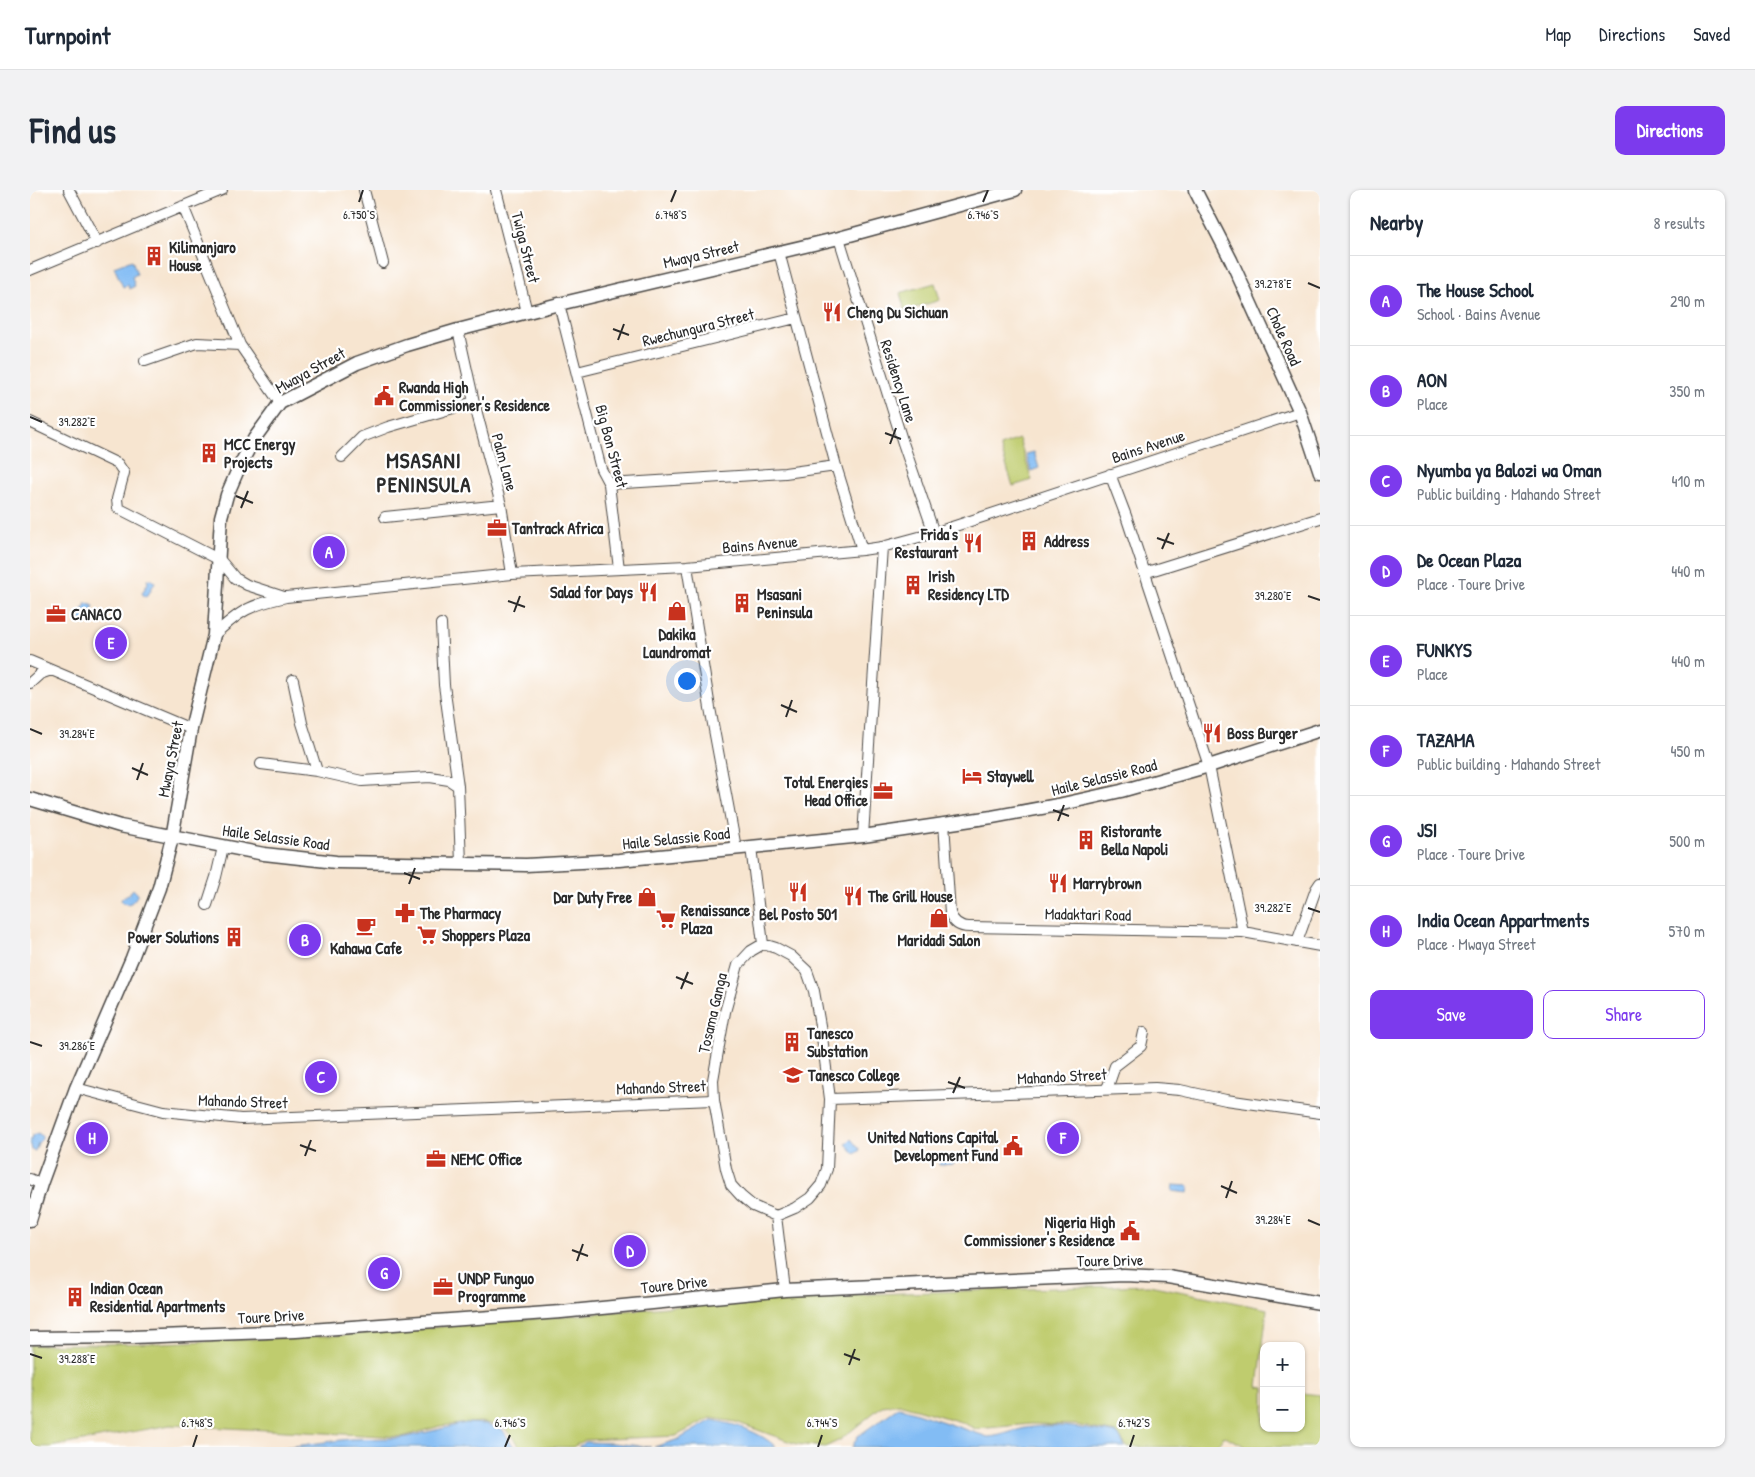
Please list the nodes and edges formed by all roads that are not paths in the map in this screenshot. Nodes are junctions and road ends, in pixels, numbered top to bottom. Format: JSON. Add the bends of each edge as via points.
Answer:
{"nodes":[{"id":1,"x":69,"y":190,"type":"edge"},
{"id":2,"x":222,"y":190,"type":"edge"},
{"id":3,"x":364,"y":190,"type":"edge"},
{"id":4,"x":496,"y":190,"type":"edge"},
{"id":5,"x":1014,"y":190,"type":"edge"},
{"id":6,"x":1195,"y":190,"type":"edge"},
{"id":7,"x":183,"y":206,"type":"junction"},
{"id":8,"x":839,"y":238,"type":"junction"},
{"id":9,"x":97,"y":243,"type":"junction"},
{"id":10,"x":779,"y":252,"type":"junction"},
{"id":11,"x":383,"y":263,"type":"dead end"},
{"id":12,"x":30,"y":270,"type":"edge"},
{"id":13,"x":559,"y":304,"type":"junction"},
{"id":14,"x":527,"y":312,"type":"junction"},
{"id":15,"x":796,"y":318,"type":"junction"},
{"id":16,"x":458,"y":330,"type":"junction"},
{"id":17,"x":240,"y":345,"type":"junction"},
{"id":18,"x":144,"y":361,"type":"dead end"},
{"id":19,"x":577,"y":372,"type":"junction"},
{"id":20,"x":474,"y":402,"type":"junction"},
{"id":21,"x":280,"y":403,"type":"junction"},
{"id":22,"x":1300,"y":412,"type":"junction"},
{"id":23,"x":30,"y":422,"type":"edge"},
{"id":24,"x":1318,"y":454,"type":"edge"},
{"id":25,"x":342,"y":457,"type":"dead end"},
{"id":26,"x":836,"y":466,"type":"junction"},
{"id":27,"x":1320,"y":472,"type":"edge"},
{"id":28,"x":1110,"y":474,"type":"junction"},
{"id":29,"x":609,"y":484,"type":"junction"},
{"id":30,"x":502,"y":505,"type":"junction"},
{"id":31,"x":385,"y":517,"type":"dead end"},
{"id":32,"x":1320,"y":518,"type":"edge"},
{"id":33,"x":934,"y":533,"type":"junction"},
{"id":34,"x":882,"y":547,"type":"junction"},
{"id":35,"x":862,"y":550,"type":"junction"},
{"id":36,"x":220,"y":560,"type":"junction"},
{"id":37,"x":687,"y":566,"type":"junction"},
{"id":38,"x":619,"y":568,"type":"junction"},
{"id":39,"x":1144,"y":573,"type":"junction"},
{"id":40,"x":512,"y":574,"type":"junction"},
{"id":41,"x":286,"y":597,"type":"junction"},
{"id":42,"x":441,"y":624,"type":"dead end"},
{"id":43,"x":214,"y":635,"type":"junction"},
{"id":44,"x":30,"y":661,"type":"edge"},
{"id":45,"x":51,"y":670,"type":"junction"},
{"id":46,"x":293,"y":680,"type":"dead end"},
{"id":47,"x":30,"y":683,"type":"edge"},
{"id":48,"x":191,"y":730,"type":"junction"},
{"id":49,"x":1320,"y":730,"type":"edge"},
{"id":50,"x":261,"y":764,"type":"dead end"},
{"id":51,"x":1209,"y":766,"type":"junction"},
{"id":52,"x":317,"y":771,"type":"junction"},
{"id":53,"x":458,"y":786,"type":"junction"},
{"id":54,"x":30,"y":799,"type":"edge"},
{"id":55,"x":944,"y":823,"type":"junction"},
{"id":56,"x":864,"y":836,"type":"junction"},
{"id":57,"x":172,"y":838,"type":"junction"},
{"id":58,"x":223,"y":847,"type":"junction"},
{"id":59,"x":750,"y":847,"type":"junction"},
{"id":60,"x":736,"y":848,"type":"junction"},
{"id":61,"x":461,"y":863,"type":"junction"},
{"id":62,"x":1320,"y":883,"type":"edge"},
{"id":63,"x":207,"y":905,"type":"dead end"},
{"id":64,"x":1243,"y":932,"type":"junction"},
{"id":65,"x":1297,"y":942,"type":"junction"},
{"id":66,"x":762,"y":944,"type":"junction"},
{"id":67,"x":1320,"y":946,"type":"edge"},
{"id":68,"x":1144,"y":1032,"type":"dead end"},
{"id":69,"x":76,"y":1088,"type":"junction"},
{"id":70,"x":1106,"y":1089,"type":"junction"},
{"id":71,"x":830,"y":1099,"type":"junction"},
{"id":72,"x":714,"y":1100,"type":"junction"},
{"id":73,"x":1320,"y":1113,"type":"edge"},
{"id":74,"x":35,"y":1182,"type":"edge"},
{"id":75,"x":776,"y":1216,"type":"junction"},
{"id":76,"x":30,"y":1220,"type":"edge"},
{"id":77,"x":785,"y":1290,"type":"junction"},
{"id":78,"x":1320,"y":1303,"type":"edge"},
{"id":79,"x":30,"y":1338,"type":"edge"}],
"edges":[{"from":1,"to":9,"type":"street"},
{"from":2,"to":7,"type":"street"},
{"from":3,"to":11,"type":"street"},
{"from":4,"to":14,"type":"street","name":"Twiga Street"},
{"from":5,"to":8,"type":"street","name":"Mwaya Street"},
{"from":6,"to":22,"type":"street","name":"Chole Road","via":[[1232,260]]},
{"from":7,"to":9,"type":"street"},
{"from":7,"to":17,"type":"street"},
{"from":8,"to":10,"type":"street","name":"Mwaya Street"},
{"from":8,"to":33,"type":"street","name":"Residency Lane"},
{"from":9,"to":12,"type":"street"},
{"from":10,"to":13,"type":"street","name":"Mwaya Street"},
{"from":10,"to":15,"type":"street"},
{"from":13,"to":14,"type":"street","name":"Mwaya Street"},
{"from":13,"to":19,"type":"street","name":"Big Bon Street"},
{"from":14,"to":16,"type":"street","name":"Mwaya Street"},
{"from":15,"to":19,"type":"street","name":"Rwechungura Street"},
{"from":15,"to":26,"type":"street"},
{"from":16,"to":20,"type":"street","name":"Palm Lane"},
{"from":16,"to":21,"type":"street","name":"Mwaya Street","via":[[407,344],[358,363]]},
{"from":17,"to":18,"type":"street","via":[[197,343]]},
{"from":17,"to":21,"type":"street"},
{"from":19,"to":29,"type":"street","name":"Big Bon Street","via":[[601,469]]},
{"from":20,"to":25,"type":"street","via":[[362,437]]},
{"from":20,"to":30,"type":"street","name":"Palm Lane"},
{"from":21,"to":36,"type":"street","name":"Mwaya Street","via":[[254,439],[227,495],[221,517]]},
{"from":22,"to":24,"type":"street","name":"Chole Road"},
{"from":22,"to":28,"type":"street","name":"Bains Avenue"},
{"from":23,"to":36,"type":"street","via":[[118,464],[124,473],[116,504],[118,508]]},
{"from":24,"to":27,"type":"street","name":"Chole Road"},
{"from":26,"to":29,"type":"street","via":[[785,473]]},
{"from":26,"to":35,"type":"street"},
{"from":28,"to":33,"type":"street","name":"Bains Avenue"},
{"from":28,"to":39,"type":"street"},
{"from":29,"to":38,"type":"street","name":"Big Bon Street"},
{"from":30,"to":31,"type":"street"},
{"from":30,"to":40,"type":"street","name":"Palm Lane"},
{"from":32,"to":39,"type":"street"},
{"from":33,"to":34,"type":"street","name":"Bains Avenue"},
{"from":34,"to":35,"type":"street","name":"Bains Avenue"},
{"from":34,"to":56,"type":"street"},
{"from":35,"to":37,"type":"street","name":"Bains Avenue"},
{"from":36,"to":41,"type":"street","via":[[235,578],[246,585]]},
{"from":36,"to":43,"type":"street","name":"Mwaya Street"},
{"from":37,"to":38,"type":"street","name":"Bains Avenue"},
{"from":37,"to":60,"type":"street"},
{"from":38,"to":40,"type":"street","name":"Bains Avenue"},
{"from":39,"to":51,"type":"street"},
{"from":40,"to":41,"type":"street","name":"Bains Avenue"},
{"from":41,"to":43,"type":"street","name":"Bains Avenue","via":[[247,608]]},
{"from":42,"to":53,"type":"street","via":[[444,685]]},
{"from":43,"to":48,"type":"street","name":"Mwaya Street"},
{"from":44,"to":45,"type":"street"},
{"from":45,"to":47,"type":"street"},
{"from":45,"to":48,"type":"street"},
{"from":46,"to":52,"type":"street"},
{"from":48,"to":57,"type":"street","name":"Mwaya Street"},
{"from":49,"to":51,"type":"street","name":"Haile Selassie Road"},
{"from":50,"to":52,"type":"street"},
{"from":51,"to":55,"type":"street","name":"Haile Selassie Road","via":[[1058,805]]},
{"from":51,"to":64,"type":"street"},
{"from":52,"to":53,"type":"street","via":[[362,781],[430,777],[449,780]]},
{"from":53,"to":61,"type":"street"},
{"from":54,"to":57,"type":"street","name":"Haile Selassie Road"},
{"from":55,"to":56,"type":"street","name":"Haile Selassie Road"},
{"from":55,"to":64,"type":"street","name":"Madaktari Road","via":[[950,913],[959,925]]},
{"from":56,"to":59,"type":"street","name":"Haile Selassie Road"},
{"from":57,"to":58,"type":"street","name":"Haile Selassie Road"},
{"from":57,"to":69,"type":"street","name":"Mwaya Street","via":[[159,888]]},
{"from":58,"to":61,"type":"street","name":"Haile Selassie Road","via":[[336,862]]},
{"from":58,"to":63,"type":"street"},
{"from":59,"to":60,"type":"street","name":"Haile Selassie Road"},
{"from":59,"to":66,"type":"street"},
{"from":60,"to":61,"type":"street","name":"Haile Selassie Road","via":[[627,859],[495,865]]},
{"from":62,"to":65,"type":"street"},
{"from":64,"to":65,"type":"street","name":"Madaktari Road"},
{"from":65,"to":67,"type":"street","name":"Madaktari Road"},
{"from":66,"to":71,"type":"street","via":[[791,956],[807,971],[818,1009]]},
{"from":66,"to":72,"type":"street","name":"Tosama Ganga","via":[[738,965],[725,1012],[713,1080]]},
{"from":68,"to":70,"type":"street","via":[[1140,1046],[1115,1066]]},
{"from":69,"to":72,"type":"street","name":"Mahando Street","via":[[162,1111],[241,1119]]},
{"from":69,"to":74,"type":"street","name":"Mwaya Street"},
{"from":70,"to":71,"type":"street","name":"Mahando Street"},
{"from":70,"to":73,"type":"street","name":"Mahando Street","via":[[1175,1089],[1226,1100]]},
{"from":71,"to":75,"type":"street","via":[[827,1169],[821,1185],[810,1198]]},
{"from":72,"to":75,"type":"street","name":"Mahando Street","via":[[731,1185],[754,1206]]},
{"from":74,"to":76,"type":"street","name":"Mwaya Street"},
{"from":75,"to":77,"type":"street"},
{"from":77,"to":78,"type":"street","name":"Toure Drive","via":[[1124,1275],[1168,1277]]},
{"from":77,"to":79,"type":"street","name":"Toure Drive","via":[[561,1312],[296,1331]]}]}
